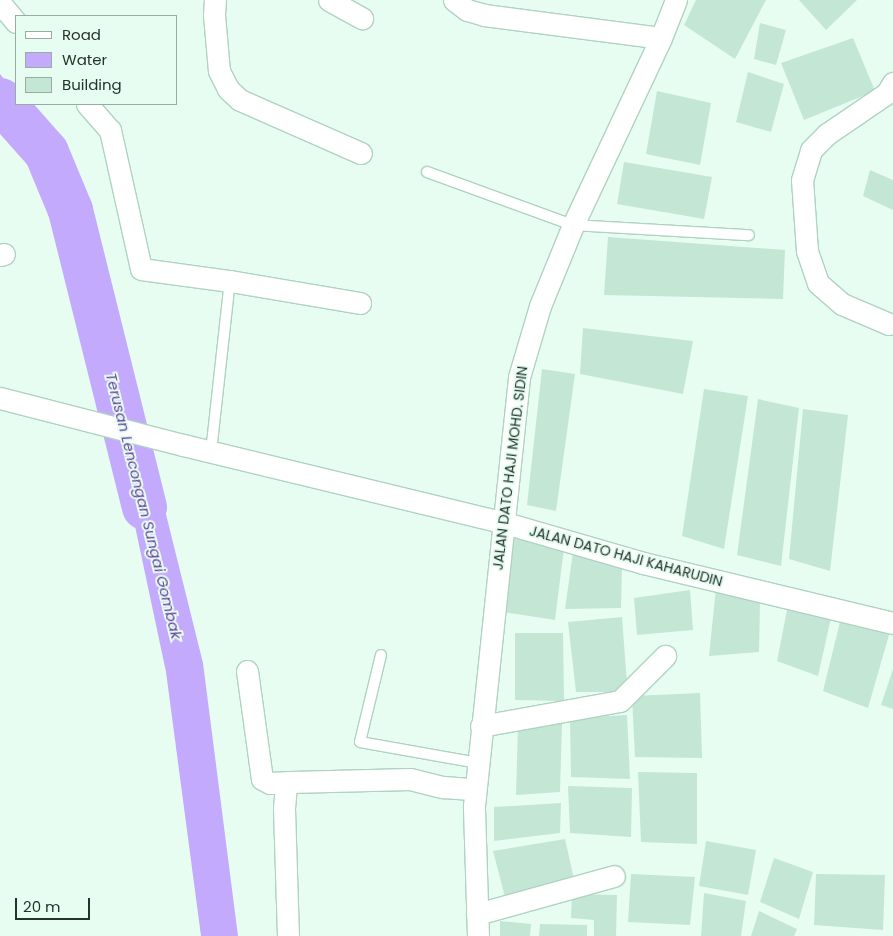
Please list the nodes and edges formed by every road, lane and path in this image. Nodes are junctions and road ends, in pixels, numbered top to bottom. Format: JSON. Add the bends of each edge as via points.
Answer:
{"nodes":[{"id":1,"x":215,"y":0,"type":"edge"},
{"id":2,"x":329,"y":0,"type":"edge"},
{"id":3,"x":454,"y":0,"type":"edge"},
{"id":4,"x":676,"y":0,"type":"edge"},
{"id":5,"x":0,"y":3,"type":"edge"},
{"id":6,"x":362,"y":18,"type":"dead end"},
{"id":7,"x":15,"y":21,"type":"edge"},
{"id":8,"x":661,"y":38,"type":"junction"},
{"id":9,"x":893,"y":83,"type":"edge"},
{"id":10,"x":88,"y":105,"type":"edge"},
{"id":11,"x":361,"y":153,"type":"dead end"},
{"id":12,"x":428,"y":172,"type":"dead end"},
{"id":13,"x":573,"y":226,"type":"junction"},
{"id":14,"x":749,"y":235,"type":"dead end"},
{"id":15,"x":230,"y":281,"type":"junction"},
{"id":16,"x":360,"y":304,"type":"dead end"},
{"id":17,"x":889,"y":324,"type":"dead end"},
{"id":18,"x":0,"y":398,"type":"edge"},
{"id":19,"x":211,"y":452,"type":"junction"},
{"id":20,"x":502,"y":522,"type":"junction"},
{"id":21,"x":893,"y":624,"type":"edge"},
{"id":22,"x":381,"y":654,"type":"dead end"},
{"id":23,"x":665,"y":656,"type":"dead end"},
{"id":24,"x":247,"y":671,"type":"dead end"},
{"id":25,"x":480,"y":726,"type":"junction"},
{"id":26,"x":478,"y":763,"type":"junction"},
{"id":27,"x":290,"y":782,"type":"junction"},
{"id":28,"x":475,"y":789,"type":"junction"},
{"id":29,"x":614,"y":876,"type":"dead end"},
{"id":30,"x":477,"y":914,"type":"junction"},
{"id":31,"x":288,"y":936,"type":"edge"},
{"id":32,"x":478,"y":936,"type":"edge"}],
"edges":[{"from":1,"to":11,"type":"street","via":[[219,71],[228,89],[240,100]]},
{"from":2,"to":6,"type":"street"},
{"from":3,"to":8,"type":"street","via":[[467,10],[484,15]]},
{"from":4,"to":8,"type":"street","name":"JALAN DATO HAJI MOHD. SIDIN"},
{"from":5,"to":7,"type":"street"},
{"from":8,"to":13,"type":"street","name":"JALAN DATO HAJI MOHD. SIDIN"},
{"from":9,"to":17,"type":"street","via":[[887,93],[827,134],[811,150],[802,180],[807,251],[818,283],[842,304]]},
{"from":10,"to":15,"type":"street","via":[[110,130],[141,269]]},
{"from":12,"to":13,"type":"lane"},
{"from":13,"to":14,"type":"lane"},
{"from":13,"to":20,"type":"street","name":"JALAN DATO HAJI MOHD. SIDIN","via":[[540,306],[519,376]]},
{"from":15,"to":16,"type":"street"},
{"from":15,"to":19,"type":"lane"},
{"from":18,"to":19,"type":"street","name":"JALAN DATO HAJI KAHARUDIN"},
{"from":19,"to":20,"type":"street","name":"JALAN DATO HAJI KAHARUDIN"},
{"from":20,"to":21,"type":"street","name":"JALAN DATO HAJI KAHARUDIN","via":[[643,562]]},
{"from":20,"to":25,"type":"street","name":"JALAN DATO HAJI MOHD. SIDIN"},
{"from":22,"to":26,"type":"lane","via":[[360,742]]},
{"from":23,"to":25,"type":"street","via":[[620,701]]},
{"from":24,"to":27,"type":"street","via":[[262,779],[270,783]]},
{"from":25,"to":26,"type":"street","name":"JALAN DATO HAJI MOHD. SIDIN"},
{"from":26,"to":28,"type":"street","name":"JALAN DATO HAJI MOHD. SIDIN"},
{"from":27,"to":28,"type":"street","via":[[410,780]]},
{"from":27,"to":31,"type":"street","via":[[286,786],[284,808]]},
{"from":28,"to":30,"type":"street","name":"JALAN DATO HAJI MOHD. SIDIN"},
{"from":29,"to":30,"type":"street"},
{"from":30,"to":32,"type":"street","name":"JALAN DATO HAJI MOHD. SIDIN"}]}
